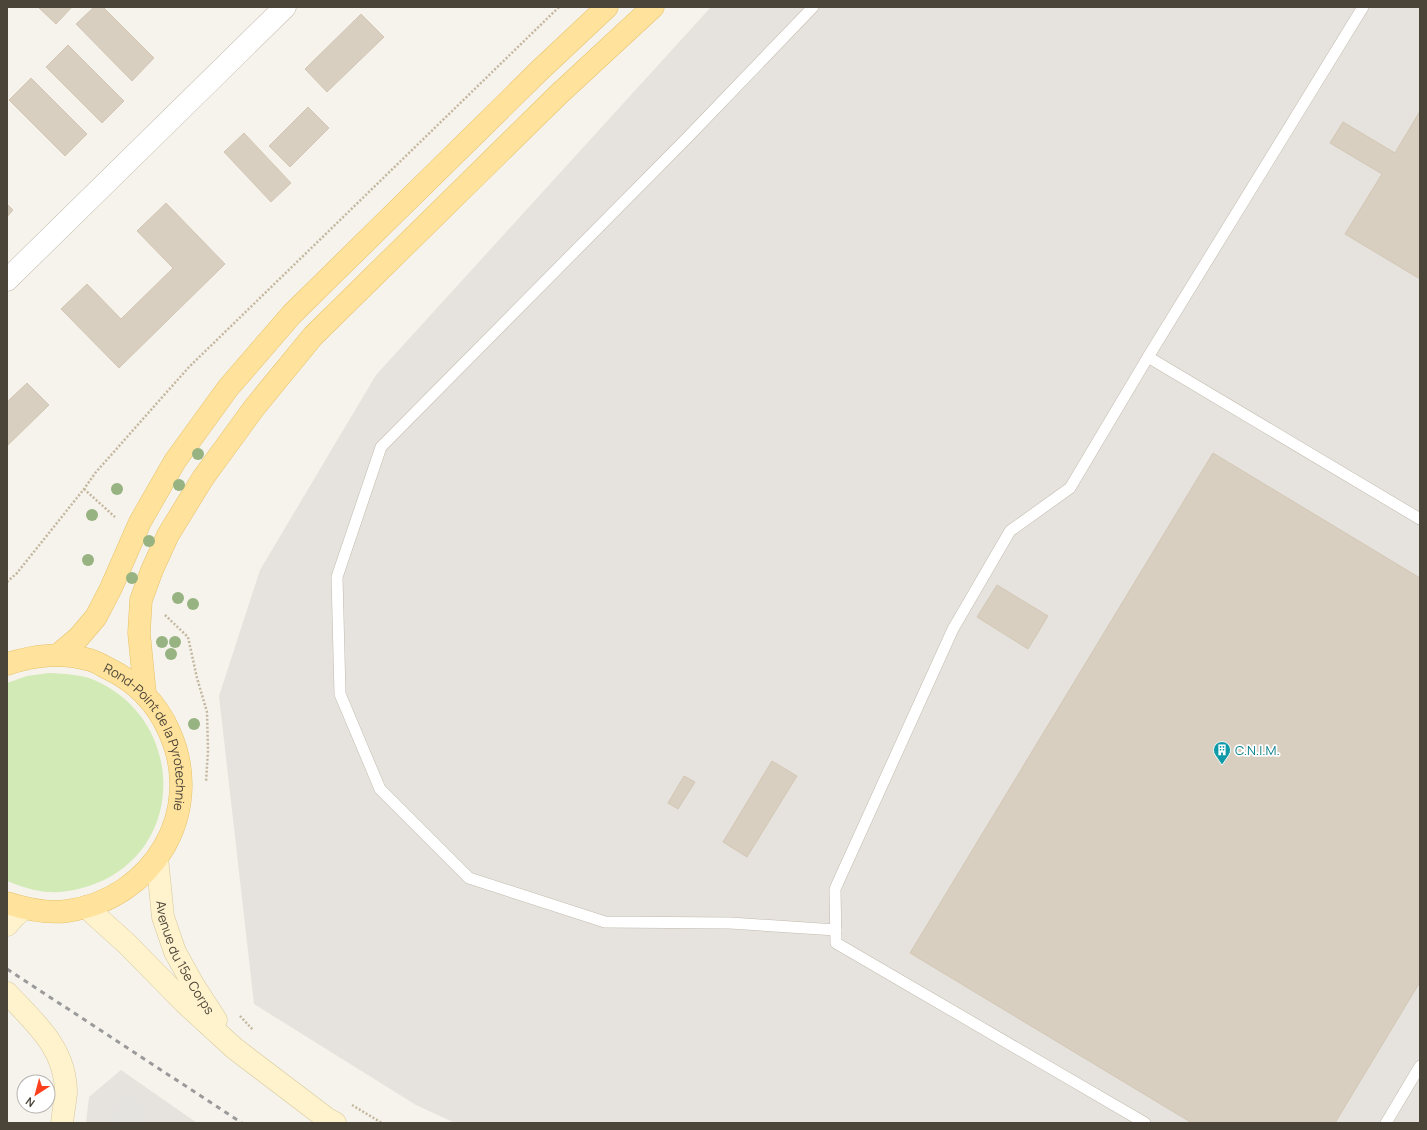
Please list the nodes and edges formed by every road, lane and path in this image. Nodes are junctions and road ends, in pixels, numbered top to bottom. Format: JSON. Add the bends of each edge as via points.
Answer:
{"nodes":[{"id":1,"x":285,"y":7,"type":"edge"},
{"id":2,"x":559,"y":7,"type":"edge"},
{"id":3,"x":607,"y":7,"type":"edge"},
{"id":4,"x":653,"y":7,"type":"edge"},
{"id":5,"x":813,"y":7,"type":"edge"},
{"id":6,"x":1363,"y":7,"type":"edge"},
{"id":7,"x":7,"y":280,"type":"edge"},
{"id":8,"x":1148,"y":357,"type":"junction"},
{"id":9,"x":84,"y":489,"type":"junction"},
{"id":10,"x":116,"y":518,"type":"dead end"},
{"id":11,"x":1420,"y":518,"type":"edge"},
{"id":12,"x":7,"y":582,"type":"edge"},
{"id":13,"x":161,"y":611,"type":"dead end"},
{"id":14,"x":58,"y":655,"type":"junction"},
{"id":15,"x":7,"y":664,"type":"edge"},
{"id":16,"x":146,"y":694,"type":"junction"},
{"id":17,"x":206,"y":782,"type":"dead end"},
{"id":18,"x":158,"y":858,"type":"junction"},
{"id":19,"x":16,"y":906,"type":"edge"},
{"id":20,"x":86,"y":907,"type":"junction"},
{"id":21,"x":7,"y":925,"type":"edge"},
{"id":22,"x":836,"y":930,"type":"junction"},
{"id":23,"x":7,"y":993,"type":"edge"},
{"id":24,"x":237,"y":1014,"type":"dead end"},
{"id":25,"x":258,"y":1035,"type":"dead end"},
{"id":26,"x":234,"y":1048,"type":"junction"},
{"id":27,"x":1420,"y":1066,"type":"edge"},
{"id":28,"x":349,"y":1103,"type":"dead end"},
{"id":29,"x":62,"y":1123,"type":"edge"},
{"id":30,"x":335,"y":1123,"type":"edge"},
{"id":31,"x":382,"y":1123,"type":"edge"},
{"id":32,"x":1144,"y":1123,"type":"edge"},
{"id":33,"x":1386,"y":1123,"type":"edge"}],
"edges":[{"from":1,"to":7,"type":"street"},
{"from":2,"to":9,"type":"path","via":[[189,368],[96,472]]},
{"from":3,"to":14,"type":"main road","via":[[292,314],[228,388],[175,461],[140,522],[96,617],[79,637]]},
{"from":4,"to":16,"type":"main road","via":[[559,94],[313,336],[254,408],[203,478],[168,536],[152,570],[141,600],[139,633]]},
{"from":5,"to":22,"type":"lane","via":[[681,144],[380,447],[337,577],[340,694],[380,789],[469,878],[605,922],[730,923]]},
{"from":6,"to":8,"type":"lane"},
{"from":8,"to":11,"type":"lane"},
{"from":8,"to":22,"type":"lane","via":[[1070,488],[1010,531],[953,630],[835,889]]},
{"from":9,"to":10,"type":"path"},
{"from":9,"to":12,"type":"path","via":[[17,574]]},
{"from":13,"to":17,"type":"path","via":[[188,637],[207,712]]},
{"from":14,"to":15,"type":"main road","name":"Rond-Point de la Pyrotechnie","via":[[28,657]]},
{"from":14,"to":16,"type":"main road","name":"Rond-Point de la Pyrotechnie","via":[[91,660],[120,674]]},
{"from":16,"to":18,"type":"main road","name":"Rond-Point de la Pyrotechnie","via":[[163,718],[176,745],[181,774],[180,804],[172,832]]},
{"from":18,"to":20,"type":"main road","name":"Rond-Point de la Pyrotechnie","via":[[126,889],[107,900]]},
{"from":18,"to":26,"type":"main road","name":"Avenue du 15e Corps","via":[[163,917],[175,952]]},
{"from":19,"to":20,"type":"main road","name":"Rond-Point de la Pyrotechnie","via":[[44,911]]},
{"from":19,"to":21,"type":"main road","via":[[13,918]]},
{"from":20,"to":26,"type":"main road","name":"Avenue du 15e Corps"},
{"from":22,"to":32,"type":"lane","via":[[836,943]]},
{"from":23,"to":29,"type":"main road","via":[[29,1014],[55,1047],[64,1072],[66,1093]]},
{"from":24,"to":25,"type":"path"},
{"from":26,"to":30,"type":"main road","name":"Avenue du 15e Corps"},
{"from":27,"to":33,"type":"lane"},
{"from":28,"to":31,"type":"path"}]}
